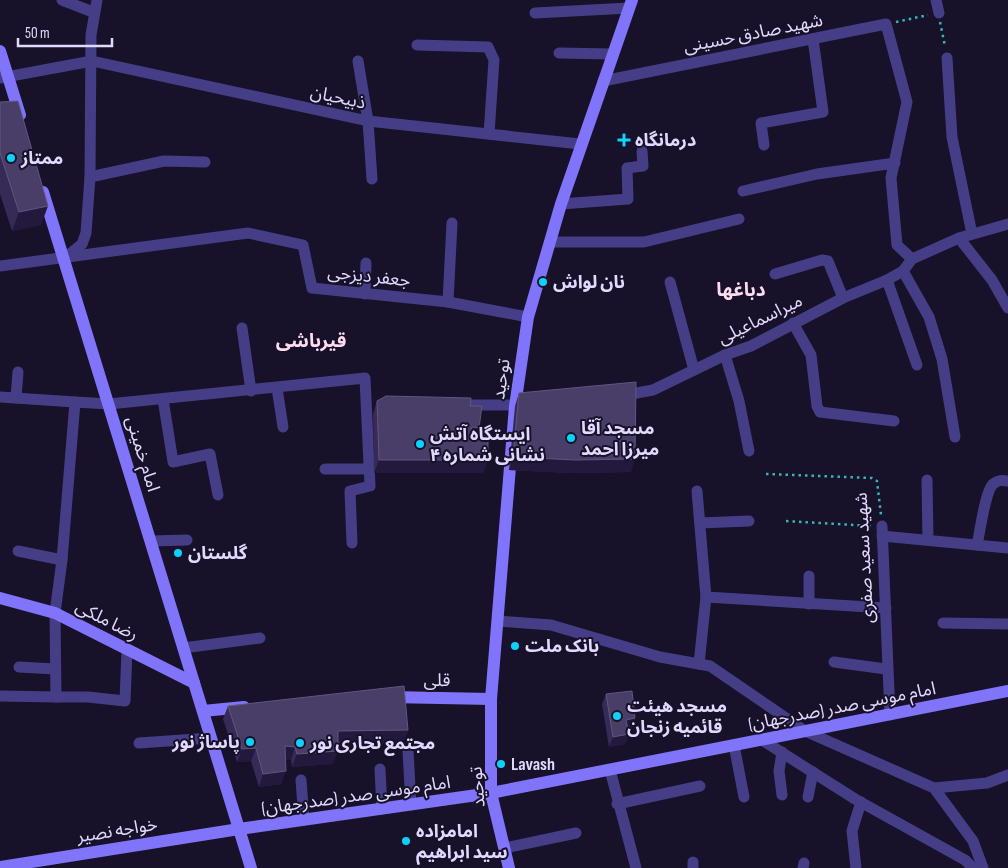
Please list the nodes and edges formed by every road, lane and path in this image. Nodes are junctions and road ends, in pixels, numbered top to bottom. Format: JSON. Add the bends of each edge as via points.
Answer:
{"nodes":[{"id":1,"x":62,"y":0,"type":"edge"},
{"id":2,"x":97,"y":0,"type":"edge"},
{"id":3,"x":936,"y":0,"type":"edge"},
{"id":4,"x":630,"y":4,"type":"edge"},
{"id":5,"x":93,"y":12,"type":"junction"},
{"id":6,"x":938,"y":13,"type":"junction"},
{"id":7,"x":535,"y":14,"type":"dead end"},
{"id":8,"x":886,"y":24,"type":"junction"},
{"id":9,"x":813,"y":38,"type":"junction"},
{"id":10,"x":417,"y":45,"type":"dead end"},
{"id":11,"x":0,"y":51,"type":"edge"},
{"id":12,"x":559,"y":53,"type":"dead end"},
{"id":13,"x":611,"y":54,"type":"junction"},
{"id":14,"x":947,"y":58,"type":"joint"},
{"id":15,"x":92,"y":61,"type":"junction"},
{"id":16,"x":358,"y":61,"type":"dead end"},
{"id":17,"x":4,"y":78,"type":"edge"},
{"id":18,"x":603,"y":81,"type":"junction"},
{"id":19,"x":6,"y":120,"type":"edge"},
{"id":20,"x":368,"y":121,"type":"junction"},
{"id":21,"x":489,"y":134,"type":"junction"},
{"id":22,"x":580,"y":144,"type":"junction"},
{"id":23,"x":764,"y":145,"type":"dead end"},
{"id":24,"x":642,"y":151,"type":"dead end"},
{"id":25,"x":205,"y":162,"type":"dead end"},
{"id":26,"x":895,"y":163,"type":"junction"},
{"id":27,"x":90,"y":177,"type":"junction"},
{"id":28,"x":372,"y":180,"type":"dead end"},
{"id":29,"x":41,"y":184,"type":"edge"},
{"id":30,"x":743,"y":191,"type":"dead end"},
{"id":31,"x":561,"y":204,"type":"junction"},
{"id":32,"x":739,"y":220,"type":"dead end"},
{"id":33,"x":452,"y":223,"type":"dead end"},
{"id":34,"x":1008,"y":224,"type":"edge"},
{"id":35,"x":972,"y":234,"type":"junction"},
{"id":36,"x":959,"y":238,"type":"junction"},
{"id":37,"x":550,"y":242,"type":"junction"},
{"id":38,"x":64,"y":259,"type":"junction"},
{"id":39,"x":912,"y":259,"type":"junction"},
{"id":40,"x":366,"y":263,"type":"dead end"},
{"id":41,"x":0,"y":266,"type":"edge"},
{"id":42,"x":903,"y":271,"type":"junction"},
{"id":43,"x":775,"y":274,"type":"dead end"},
{"id":44,"x":887,"y":280,"type":"junction"},
{"id":45,"x":670,"y":282,"type":"dead end"},
{"id":46,"x":365,"y":294,"type":"junction"},
{"id":47,"x":843,"y":298,"type":"junction"},
{"id":48,"x":448,"y":302,"type":"junction"},
{"id":49,"x":1008,"y":308,"type":"edge"},
{"id":50,"x":528,"y":317,"type":"junction"},
{"id":51,"x":793,"y":323,"type":"junction"},
{"id":52,"x":242,"y":328,"type":"dead end"},
{"id":53,"x":725,"y":355,"type":"junction"},
{"id":54,"x":917,"y":365,"type":"dead end"},
{"id":55,"x":694,"y":370,"type":"junction"},
{"id":56,"x":18,"y":372,"type":"dead end"},
{"id":57,"x":278,"y":388,"type":"junction"},
{"id":58,"x":251,"y":391,"type":"junction"},
{"id":59,"x":0,"y":397,"type":"edge"},
{"id":60,"x":612,"y":397,"type":"edge"},
{"id":61,"x":16,"y":398,"type":"junction"},
{"id":62,"x":163,"y":399,"type":"junction"},
{"id":63,"x":75,"y":402,"type":"junction"},
{"id":64,"x":109,"y":404,"type":"junction"},
{"id":65,"x":534,"y":404,"type":"edge"},
{"id":66,"x":446,"y":405,"type":"edge"},
{"id":67,"x":514,"y":406,"type":"junction"},
{"id":68,"x":894,"y":421,"type":"dead end"},
{"id":69,"x":284,"y":427,"type":"dead end"},
{"id":70,"x":955,"y":437,"type":"dead end"},
{"id":71,"x":749,"y":451,"type":"dead end"},
{"id":72,"x":325,"y":469,"type":"dead end"},
{"id":73,"x":369,"y":469,"type":"junction"},
{"id":74,"x":766,"y":474,"type":"dead end"},
{"id":75,"x":927,"y":480,"type":"dead end"},
{"id":76,"x":1008,"y":481,"type":"edge"},
{"id":77,"x":697,"y":491,"type":"dead end"},
{"id":78,"x":218,"y":495,"type":"dead end"},
{"id":79,"x":786,"y":521,"type":"dead end"},
{"id":80,"x":749,"y":522,"type":"dead end"},
{"id":81,"x":700,"y":523,"type":"junction"},
{"id":82,"x":882,"y":531,"type":"junction"},
{"id":83,"x":187,"y":540,"type":"dead end"},
{"id":84,"x":928,"y":540,"type":"junction"},
{"id":85,"x":151,"y":541,"type":"junction"},
{"id":86,"x":352,"y":543,"type":"dead end"},
{"id":87,"x":977,"y":545,"type":"junction"},
{"id":88,"x":1008,"y":548,"type":"edge"},
{"id":89,"x":18,"y":551,"type":"dead end"},
{"id":90,"x":62,"y":560,"type":"junction"},
{"id":91,"x":809,"y":576,"type":"dead end"},
{"id":92,"x":706,"y":597,"type":"junction"},
{"id":93,"x":0,"y":598,"type":"edge"},
{"id":94,"x":809,"y":604,"type":"junction"},
{"id":95,"x":886,"y":608,"type":"junction"},
{"id":96,"x":54,"y":613,"type":"junction"},
{"id":97,"x":498,"y":621,"type":"junction"},
{"id":98,"x":943,"y":623,"type":"dead end"},
{"id":99,"x":1008,"y":624,"type":"edge"},
{"id":100,"x":260,"y":638,"type":"dead end"},
{"id":101,"x":183,"y":648,"type":"junction"},
{"id":102,"x":127,"y":650,"type":"junction"},
{"id":103,"x":834,"y":662,"type":"dead end"},
{"id":104,"x":698,"y":664,"type":"junction"},
{"id":105,"x":19,"y":667,"type":"dead end"},
{"id":106,"x":56,"y":669,"type":"junction"},
{"id":107,"x":886,"y":670,"type":"junction"},
{"id":108,"x":194,"y":683,"type":"junction"},
{"id":109,"x":1008,"y":691,"type":"edge"},
{"id":110,"x":0,"y":696,"type":"edge"},
{"id":111,"x":56,"y":698,"type":"junction"},
{"id":112,"x":373,"y":698,"type":"edge"},
{"id":113,"x":491,"y":699,"type":"junction"},
{"id":114,"x":260,"y":705,"type":"edge"},
{"id":115,"x":203,"y":711,"type":"junction"},
{"id":116,"x":890,"y":715,"type":"junction"},
{"id":117,"x":805,"y":731,"type":"junction"},
{"id":118,"x":211,"y":738,"type":"junction"},
{"id":119,"x":762,"y":740,"type":"junction"},
{"id":120,"x":139,"y":743,"type":"dead end"},
{"id":121,"x":734,"y":745,"type":"junction"},
{"id":122,"x":408,"y":751,"type":"dead end"},
{"id":123,"x":782,"y":752,"type":"junction"},
{"id":124,"x":380,"y":769,"type":"dead end"},
{"id":125,"x":610,"y":770,"type":"junction"},
{"id":126,"x":813,"y":772,"type":"junction"},
{"id":127,"x":1008,"y":775,"type":"edge"},
{"id":128,"x":301,"y":780,"type":"dead end"},
{"id":129,"x":700,"y":786,"type":"dead end"},
{"id":130,"x":934,"y":788,"type":"junction"},
{"id":131,"x":491,"y":793,"type":"junction"},
{"id":132,"x":782,"y":795,"type":"dead end"},
{"id":133,"x":744,"y":797,"type":"dead end"},
{"id":134,"x":808,"y":797,"type":"dead end"},
{"id":135,"x":861,"y":802,"type":"junction"},
{"id":136,"x":618,"y":804,"type":"junction"},
{"id":137,"x":411,"y":805,"type":"junction"},
{"id":138,"x":382,"y":809,"type":"junction"},
{"id":139,"x":304,"y":820,"type":"junction"},
{"id":140,"x":239,"y":829,"type":"junction"},
{"id":141,"x":576,"y":834,"type":"dead end"},
{"id":142,"x":505,"y":848,"type":"junction"},
{"id":143,"x":8,"y":866,"type":"edge"},
{"id":144,"x":251,"y":868,"type":"edge"},
{"id":145,"x":509,"y":868,"type":"edge"},
{"id":146,"x":636,"y":868,"type":"edge"},
{"id":147,"x":856,"y":868,"type":"edge"},
{"id":148,"x":973,"y":868,"type":"edge"},
{"id":149,"x":983,"y":868,"type":"edge"}],
"edges":[{"from":1,"to":5,"type":"street"},
{"from":2,"to":5,"type":"street"},
{"from":3,"to":6,"type":"street"},
{"from":4,"to":7,"type":"street"},
{"from":4,"to":13,"type":"main road","name":"توحید"},
{"from":5,"to":15,"type":"street"},
{"from":6,"to":8,"type":"path"},
{"from":6,"to":14,"type":"path"},
{"from":8,"to":9,"type":"street","name":"شهید صادق حسینی"},
{"from":8,"to":26,"type":"street","via":[[907,102]]},
{"from":9,"to":18,"type":"street","name":"شهید صادق حسینی"},
{"from":9,"to":23,"type":"street","via":[[823,112],[761,123]]},
{"from":10,"to":21,"type":"street","via":[[488,47],[494,60]]},
{"from":11,"to":17,"type":"main road"},
{"from":12,"to":13,"type":"street"},
{"from":13,"to":18,"type":"main road","name":"توحید"},
{"from":14,"to":35,"type":"street","via":[[952,137]]},
{"from":15,"to":17,"type":"street"},
{"from":15,"to":20,"type":"street","name":"ذبیحیان"},
{"from":15,"to":27,"type":"street"},
{"from":16,"to":20,"type":"street"},
{"from":17,"to":19,"type":"main road","via":[[22,123]]},
{"from":18,"to":22,"type":"main road","name":"توحید"},
{"from":20,"to":21,"type":"street","name":"ذبیحیان"},
{"from":20,"to":28,"type":"street"},
{"from":21,"to":22,"type":"street","name":"ذبیحیان"},
{"from":22,"to":31,"type":"main road","name":"توحید"},
{"from":24,"to":31,"type":"street","via":[[643,166],[627,168],[628,199]]},
{"from":25,"to":27,"type":"street","via":[[164,161]]},
{"from":26,"to":30,"type":"street","via":[[817,174]]},
{"from":26,"to":39,"type":"street","via":[[891,178],[897,245]]},
{"from":27,"to":38,"type":"street","via":[[84,239]]},
{"from":29,"to":38,"type":"main road","name":"امام خمینی"},
{"from":31,"to":37,"type":"main road","name":"توحید"},
{"from":32,"to":37,"type":"street","via":[[644,242]]},
{"from":33,"to":48,"type":"street"},
{"from":34,"to":35,"type":"street","name":"میراسماعیلی"},
{"from":35,"to":36,"type":"street","name":"میراسماعیلی"},
{"from":36,"to":39,"type":"street","name":"میراسماعیلی"},
{"from":36,"to":49,"type":"street","via":[[992,280]]},
{"from":37,"to":50,"type":"main road","name":"توحید"},
{"from":38,"to":41,"type":"street"},
{"from":38,"to":46,"type":"street","name":"جعفر دیزجی","via":[[248,233],[303,245],[312,288]]},
{"from":38,"to":64,"type":"main road","name":"امام خمینی"},
{"from":39,"to":42,"type":"street","name":"میراسماعیلی"},
{"from":40,"to":46,"type":"street"},
{"from":42,"to":44,"type":"street","name":"میراسماعیلی"},
{"from":42,"to":70,"type":"street","via":[[929,317],[942,359]]},
{"from":43,"to":47,"type":"street","via":[[828,261]]},
{"from":44,"to":47,"type":"street","name":"میراسماعیلی"},
{"from":44,"to":54,"type":"street"},
{"from":45,"to":55,"type":"street"},
{"from":46,"to":48,"type":"street","name":"جعفر دیزجی"},
{"from":47,"to":51,"type":"street","name":"میراسماعیلی"},
{"from":48,"to":50,"type":"street","name":"جعفر دیزجی"},
{"from":50,"to":67,"type":"main road","name":"توحید"},
{"from":51,"to":53,"type":"street","name":"میراسماعیلی","via":[[751,346]]},
{"from":51,"to":68,"type":"street","via":[[811,355],[820,412]]},
{"from":52,"to":58,"type":"street"},
{"from":53,"to":55,"type":"street","name":"میراسماعیلی"},
{"from":53,"to":71,"type":"street"},
{"from":55,"to":60,"type":"street","name":"میراسماعیلی","via":[[653,390]]},
{"from":56,"to":61,"type":"street"},
{"from":57,"to":58,"type":"street"},
{"from":57,"to":69,"type":"street"},
{"from":57,"to":73,"type":"street","via":[[365,378],[372,405]]},
{"from":58,"to":62,"type":"street"},
{"from":59,"to":61,"type":"street"},
{"from":61,"to":63,"type":"street"},
{"from":62,"to":64,"type":"street"},
{"from":62,"to":78,"type":"street","via":[[173,462],[210,454]]},
{"from":63,"to":64,"type":"street"},
{"from":63,"to":90,"type":"street"},
{"from":64,"to":85,"type":"main road","name":"امام خمینی"},
{"from":65,"to":67,"type":"street"},
{"from":66,"to":67,"type":"street"},
{"from":67,"to":97,"type":"main road","name":"توحید"},
{"from":72,"to":73,"type":"street"},
{"from":73,"to":86,"type":"street","via":[[370,486],[350,491]]},
{"from":74,"to":82,"type":"path","name":"شهید سعید صفری","via":[[877,480]]},
{"from":75,"to":84,"type":"street"},
{"from":76,"to":87,"type":"street","via":[[1001,480],[992,485],[988,493]]},
{"from":77,"to":81,"type":"street"},
{"from":79,"to":82,"type":"path"},
{"from":80,"to":81,"type":"street"},
{"from":81,"to":92,"type":"street"},
{"from":82,"to":84,"type":"street"},
{"from":82,"to":95,"type":"street","name":"شهید سعید صفری"},
{"from":83,"to":85,"type":"street"},
{"from":84,"to":87,"type":"street"},
{"from":85,"to":101,"type":"main road","name":"امام خمینی"},
{"from":87,"to":88,"type":"street"},
{"from":89,"to":90,"type":"street"},
{"from":90,"to":96,"type":"street"},
{"from":91,"to":94,"type":"street"},
{"from":92,"to":94,"type":"street"},
{"from":92,"to":104,"type":"street"},
{"from":93,"to":96,"type":"main road","name":"رضا ملکی"},
{"from":94,"to":95,"type":"street"},
{"from":95,"to":107,"type":"street","name":"شهید سعید صفری"},
{"from":96,"to":102,"type":"main road","name":"رضا ملکی"},
{"from":96,"to":106,"type":"street"},
{"from":97,"to":104,"type":"street","via":[[551,625],[660,657]]},
{"from":97,"to":113,"type":"main road","name":"توحید"},
{"from":98,"to":99,"type":"street"},
{"from":100,"to":101,"type":"street"},
{"from":101,"to":108,"type":"main road","name":"امام خمینی"},
{"from":102,"to":108,"type":"main road","name":"رضا ملکی"},
{"from":102,"to":111,"type":"street","via":[[125,701],[88,696]]},
{"from":103,"to":107,"type":"street"},
{"from":104,"to":117,"type":"street","via":[[710,666]]},
{"from":105,"to":106,"type":"street"},
{"from":106,"to":111,"type":"street"},
{"from":107,"to":116,"type":"street","name":"شهید سعید صفری"},
{"from":108,"to":115,"type":"main road","name":"امام خمینی"},
{"from":109,"to":116,"type":"main road","name":"(صدرجهان) امام موسی صدر"},
{"from":110,"to":111,"type":"street"},
{"from":112,"to":113,"type":"main road","name":"قلی"},
{"from":113,"to":131,"type":"main road","name":"توحید"},
{"from":114,"to":115,"type":"main road"},
{"from":115,"to":118,"type":"main road","name":"امام خمینی"},
{"from":116,"to":117,"type":"main road","name":"(صدرجهان) امام موسی صدر"},
{"from":117,"to":119,"type":"main road","name":"(صدرجهان) امام موسی صدر"},
{"from":117,"to":130,"type":"street"},
{"from":118,"to":120,"type":"street"},
{"from":118,"to":140,"type":"main road","name":"امام خمینی"},
{"from":119,"to":121,"type":"main road","name":"(صدرجهان) امام موسی صدر"},
{"from":119,"to":123,"type":"street"},
{"from":121,"to":125,"type":"main road","name":"(صدرجهان) امام موسی صدر"},
{"from":121,"to":133,"type":"street"},
{"from":122,"to":137,"type":"street"},
{"from":123,"to":126,"type":"street"},
{"from":123,"to":132,"type":"street","via":[[779,771]]},
{"from":124,"to":138,"type":"street"},
{"from":125,"to":131,"type":"main road","name":"(صدرجهان) امام موسی صدر"},
{"from":125,"to":136,"type":"street"},
{"from":126,"to":134,"type":"street"},
{"from":126,"to":135,"type":"street"},
{"from":127,"to":130,"type":"street","via":[[987,783]]},
{"from":128,"to":139,"type":"street"},
{"from":129,"to":136,"type":"street"},
{"from":130,"to":149,"type":"street","via":[[973,841]]},
{"from":131,"to":137,"type":"main road","name":"(صدرجهان) امام موسی صدر"},
{"from":131,"to":142,"type":"main road","name":"توحید"},
{"from":135,"to":147,"type":"street","via":[[852,831]]},
{"from":135,"to":148,"type":"street","via":[[965,860]]},
{"from":136,"to":146,"type":"street"},
{"from":137,"to":138,"type":"main road","name":"(صدرجهان) امام موسی صدر"},
{"from":138,"to":139,"type":"main road","name":"(صدرجهان) امام موسی صدر"},
{"from":139,"to":140,"type":"main road","name":"(صدرجهان) امام موسی صدر"},
{"from":140,"to":143,"type":"main road","name":"خواجه نصیر"},
{"from":140,"to":144,"type":"main road","name":"امام خمینی"},
{"from":141,"to":142,"type":"street"},
{"from":142,"to":145,"type":"main road","name":"توحید"}]}
